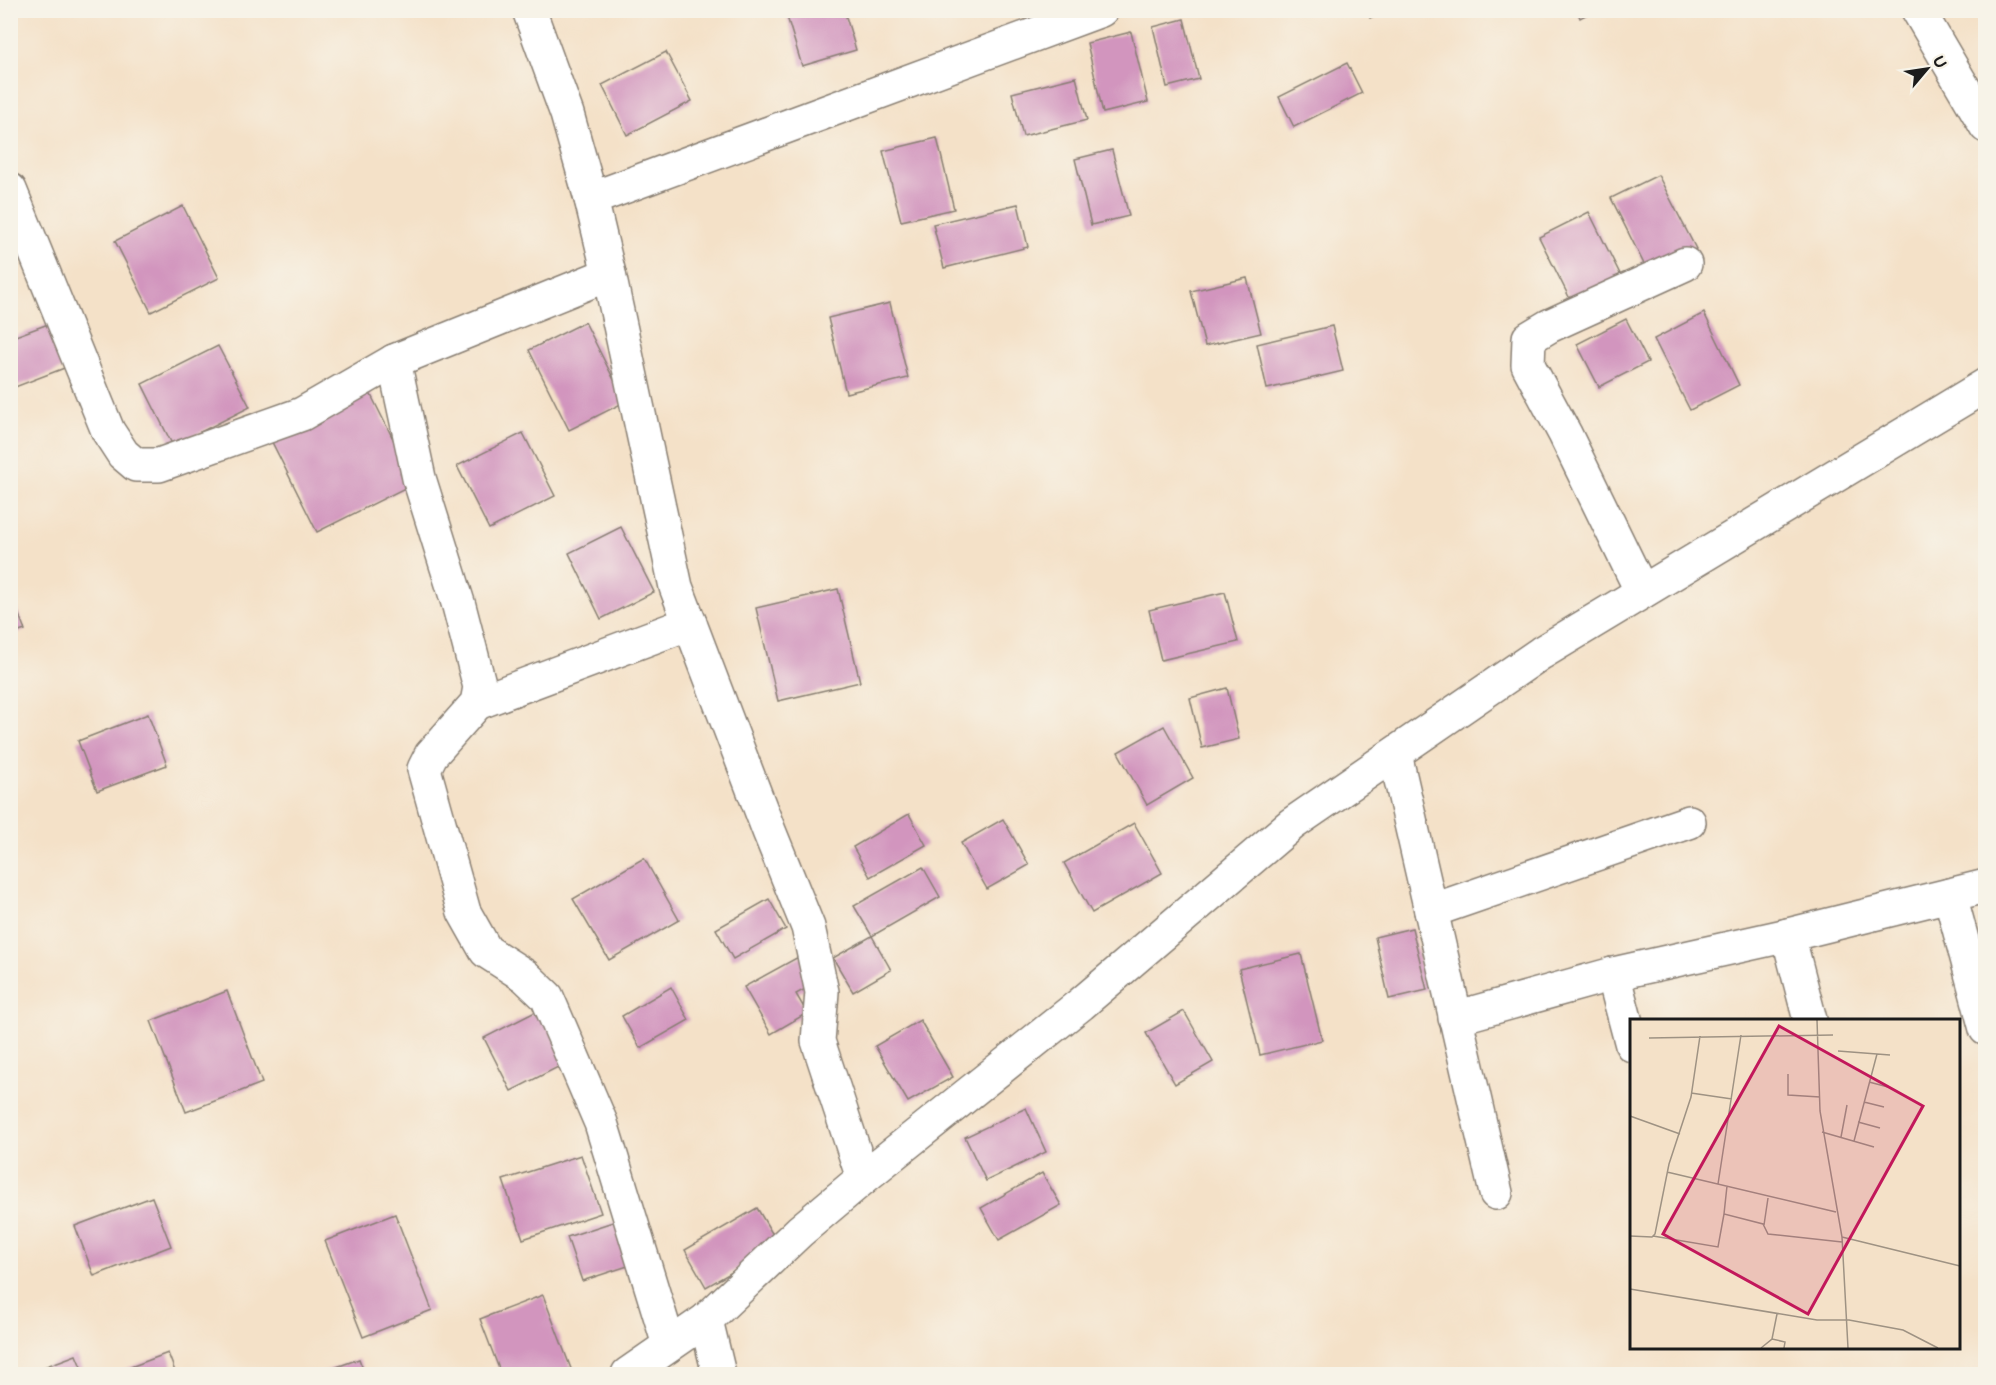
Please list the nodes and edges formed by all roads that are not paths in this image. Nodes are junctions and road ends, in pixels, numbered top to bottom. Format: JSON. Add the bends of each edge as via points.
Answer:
{"nodes":[{"id":1,"x":529,"y":10,"type":"edge"},
{"id":2,"x":1101,"y":10,"type":"edge"},
{"id":3,"x":1918,"y":10,"type":"edge"},
{"id":4,"x":1986,"y":126,"type":"edge"},
{"id":5,"x":10,"y":190,"type":"edge"},
{"id":6,"x":591,"y":199,"type":"junction"},
{"id":7,"x":1685,"y":264,"type":"dead end"},
{"id":8,"x":609,"y":274,"type":"junction"},
{"id":9,"x":394,"y":362,"type":"junction"},
{"id":10,"x":1986,"y":385,"type":"edge"},
{"id":11,"x":1642,"y":592,"type":"junction"},
{"id":12,"x":690,"y":623,"type":"junction"},
{"id":13,"x":477,"y":703,"type":"junction"},
{"id":14,"x":1395,"y":753,"type":"junction"},
{"id":15,"x":1689,"y":822,"type":"dead end"},
{"id":16,"x":1986,"y":886,"type":"edge"},
{"id":17,"x":1950,"y":895,"type":"junction"},
{"id":18,"x":1431,"y":911,"type":"junction"},
{"id":19,"x":1788,"y":935,"type":"junction"},
{"id":20,"x":1613,"y":974,"type":"junction"},
{"id":21,"x":1455,"y":1018,"type":"junction"},
{"id":22,"x":1810,"y":1019,"type":"edge"},
{"id":23,"x":1986,"y":1029,"type":"edge"},
{"id":24,"x":1630,"y":1038,"type":"edge"},
{"id":25,"x":863,"y":1178,"type":"junction"},
{"id":26,"x":1496,"y":1193,"type":"dead end"},
{"id":27,"x":705,"y":1320,"type":"junction"},
{"id":28,"x":669,"y":1346,"type":"junction"},
{"id":29,"x":628,"y":1374,"type":"edge"},
{"id":30,"x":719,"y":1374,"type":"edge"}],
"edges":[{"from":1,"to":6,"type":"street","via":[[567,114]]},
{"from":2,"to":6,"type":"street"},
{"from":3,"to":4,"type":"street"},
{"from":5,"to":9,"type":"street","via":[[108,431],[123,454],[136,465],[159,465],[302,414]]},
{"from":6,"to":8,"type":"street"},
{"from":7,"to":11,"type":"street","via":[[1549,326],[1529,338],[1527,349],[1528,365]]},
{"from":8,"to":9,"type":"street"},
{"from":8,"to":12,"type":"street","via":[[676,587]]},
{"from":9,"to":13,"type":"street","via":[[418,478],[480,687]]},
{"from":10,"to":11,"type":"street"},
{"from":11,"to":14,"type":"street","via":[[1541,653]]},
{"from":12,"to":13,"type":"street"},
{"from":12,"to":25,"type":"street","via":[[808,927],[822,992],[818,1041]]},
{"from":13,"to":28,"type":"street","via":[[424,768],[465,912],[486,951],[525,976],[547,997],[601,1123]]},
{"from":14,"to":18,"type":"street"},
{"from":14,"to":25,"type":"street","via":[[1292,824],[1081,1004]]},
{"from":15,"to":18,"type":"street"},
{"from":16,"to":17,"type":"street"},
{"from":17,"to":19,"type":"street"},
{"from":17,"to":23,"type":"street"},
{"from":18,"to":21,"type":"street"},
{"from":19,"to":20,"type":"street"},
{"from":19,"to":22,"type":"street"},
{"from":20,"to":21,"type":"street"},
{"from":20,"to":24,"type":"street"},
{"from":21,"to":26,"type":"street"},
{"from":25,"to":27,"type":"street"},
{"from":27,"to":28,"type":"street"},
{"from":27,"to":30,"type":"street"},
{"from":28,"to":29,"type":"street"}]}
